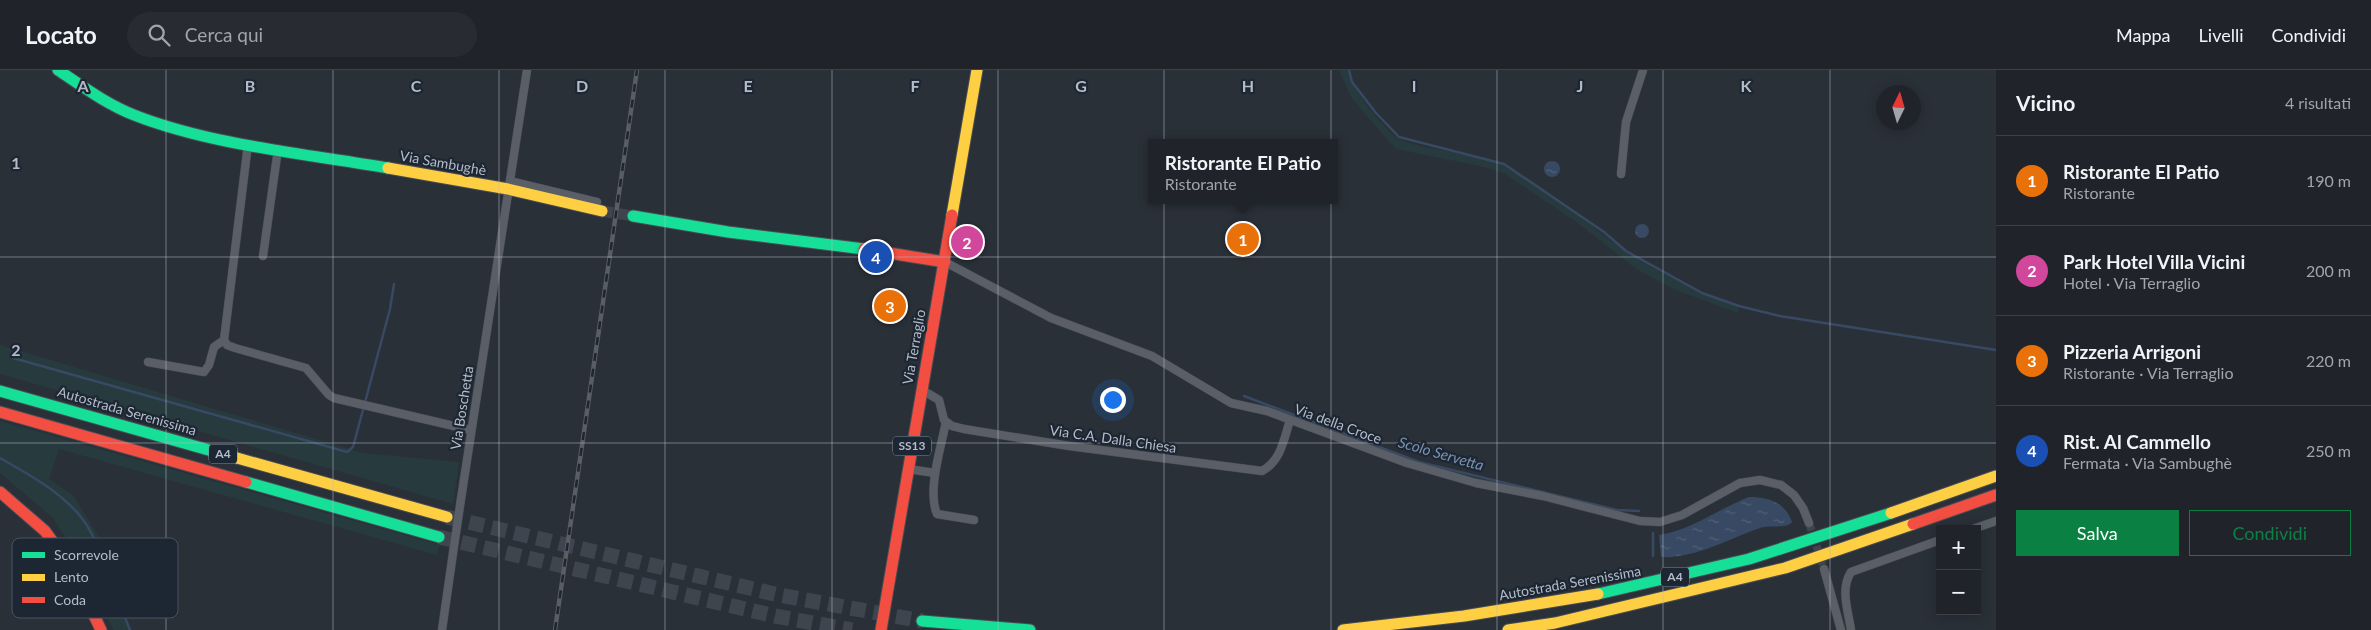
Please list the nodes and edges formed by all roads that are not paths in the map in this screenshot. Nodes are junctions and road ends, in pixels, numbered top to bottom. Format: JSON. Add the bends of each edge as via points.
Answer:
{"nodes":[{"id":1,"x":58,"y":70,"type":"edge"},
{"id":2,"x":527,"y":70,"type":"edge"},
{"id":3,"x":978,"y":70,"type":"edge"},
{"id":4,"x":1643,"y":70,"type":"edge"},
{"id":5,"x":248,"y":144,"type":"junction"},
{"id":6,"x":278,"y":149,"type":"junction"},
{"id":7,"x":1621,"y":174,"type":"dead end"},
{"id":8,"x":509,"y":185,"type":"junction"},
{"id":9,"x":600,"y":207,"type":"tunnel mouth"},
{"id":10,"x":633,"y":216,"type":"tunnel mouth"},
{"id":11,"x":263,"y":256,"type":"dead end"},
{"id":12,"x":945,"y":262,"type":"junction"},
{"id":13,"x":224,"y":340,"type":"junction"},
{"id":14,"x":148,"y":362,"type":"dead end"},
{"id":15,"x":922,"y":390,"type":"junction"},
{"id":16,"x":0,"y":391,"type":"edge"},
{"id":17,"x":0,"y":412,"type":"edge"},
{"id":18,"x":1290,"y":420,"type":"junction"},
{"id":19,"x":946,"y":422,"type":"junction"},
{"id":20,"x":471,"y":430,"type":"junction"},
{"id":21,"x":908,"y":469,"type":"junction"},
{"id":22,"x":935,"y":473,"type":"junction"},
{"id":23,"x":1996,"y":476,"type":"edge"},
{"id":24,"x":0,"y":492,"type":"edge"},
{"id":25,"x":1996,"y":495,"type":"edge"},
{"id":26,"x":447,"y":517,"type":"tunnel mouth"},
{"id":27,"x":974,"y":520,"type":"dead end"},
{"id":28,"x":1996,"y":521,"type":"edge"},
{"id":29,"x":1809,"y":523,"type":"tunnel mouth"},
{"id":30,"x":1981,"y":526,"type":"edge"},
{"id":31,"x":50,"y":538,"type":"edge"},
{"id":32,"x":440,"y":538,"type":"tunnel mouth"},
{"id":33,"x":1936,"y":541,"type":"edge"},
{"id":34,"x":1824,"y":569,"type":"tunnel mouth"},
{"id":35,"x":95,"y":618,"type":"edge"},
{"id":36,"x":922,"y":621,"type":"tunnel mouth"},
{"id":37,"x":101,"y":630,"type":"edge"},
{"id":38,"x":442,"y":630,"type":"edge"},
{"id":39,"x":881,"y":630,"type":"edge"},
{"id":40,"x":1030,"y":630,"type":"edge"},
{"id":41,"x":1343,"y":630,"type":"edge"},
{"id":42,"x":1508,"y":630,"type":"edge"},
{"id":43,"x":1841,"y":630,"type":"edge"},
{"id":44,"x":1851,"y":630,"type":"edge"}],
"edges":[{"from":1,"to":5,"type":"main road","name":"Via Sambughè","via":[[98,97],[132,114],[171,128]]},
{"from":2,"to":8,"type":"street","name":"Via Boschetta"},
{"from":3,"to":12,"type":"main road","name":"Via Terraglio","number":"SS13"},
{"from":4,"to":7,"type":"street","via":[[1626,122]]},
{"from":5,"to":6,"type":"main road","name":"Via Sambughè"},
{"from":5,"to":13,"type":"street"},
{"from":6,"to":8,"type":"main road","name":"Via Sambughè"},
{"from":6,"to":11,"type":"street"},
{"from":8,"to":9,"type":"main road","name":"Via Sambughè"},
{"from":8,"to":20,"type":"street","name":"Via Boschetta"},
{"from":10,"to":12,"type":"main road"},
{"from":12,"to":15,"type":"main road","name":"Via Terraglio","number":"SS13"},
{"from":12,"to":18,"type":"street","name":"Via della Croce","via":[[1051,318],[1152,356],[1231,403]]},
{"from":13,"to":14,"type":"street","via":[[214,347],[204,372]]},
{"from":13,"to":20,"type":"street","via":[[235,348],[306,368],[334,398]]},
{"from":15,"to":19,"type":"street","via":[[941,404],[942,417]]},
{"from":15,"to":21,"type":"main road","name":"Via Terraglio","number":"SS13"},
{"from":16,"to":26,"type":"main road","name":"Autostrada Serenissima","number":"A4"},
{"from":17,"to":32,"type":"main road","number":"A4"},
{"from":18,"to":19,"type":"street","name":"Via C.A. Dalla Chiesa","via":[[1278,457],[1262,471],[998,435]]},
{"from":18,"to":29,"type":"street","name":"Via della Croce","via":[[1407,463],[1476,483],[1640,521],[1660,522],[1682,515],[1740,483],[1760,480],[1781,485],[1794,495]]},
{"from":19,"to":22,"type":"street"},
{"from":20,"to":38,"type":"street","name":"Via Boschetta","bridge":true},
{"from":21,"to":22,"type":"street"},
{"from":21,"to":39,"type":"main road","name":"Via Terraglio","number":"SS13"},
{"from":22,"to":27,"type":"street","via":[[932,503],[936,514]]},
{"from":23,"to":41,"type":"main road","name":"Autostrada Serenissima","number":"A4","via":[[1882,517],[1665,580],[1553,603]]},
{"from":24,"to":31,"type":"main road"},
{"from":25,"to":42,"type":"main road","number":"A4","via":[[1785,568],[1555,623]]},
{"from":28,"to":30,"type":"street"},
{"from":33,"to":44,"type":"street","via":[[1851,572],[1845,581],[1845,590]]},
{"from":34,"to":43,"type":"street"},
{"from":35,"to":37,"type":"main road"},
{"from":36,"to":40,"type":"main road"}]}
